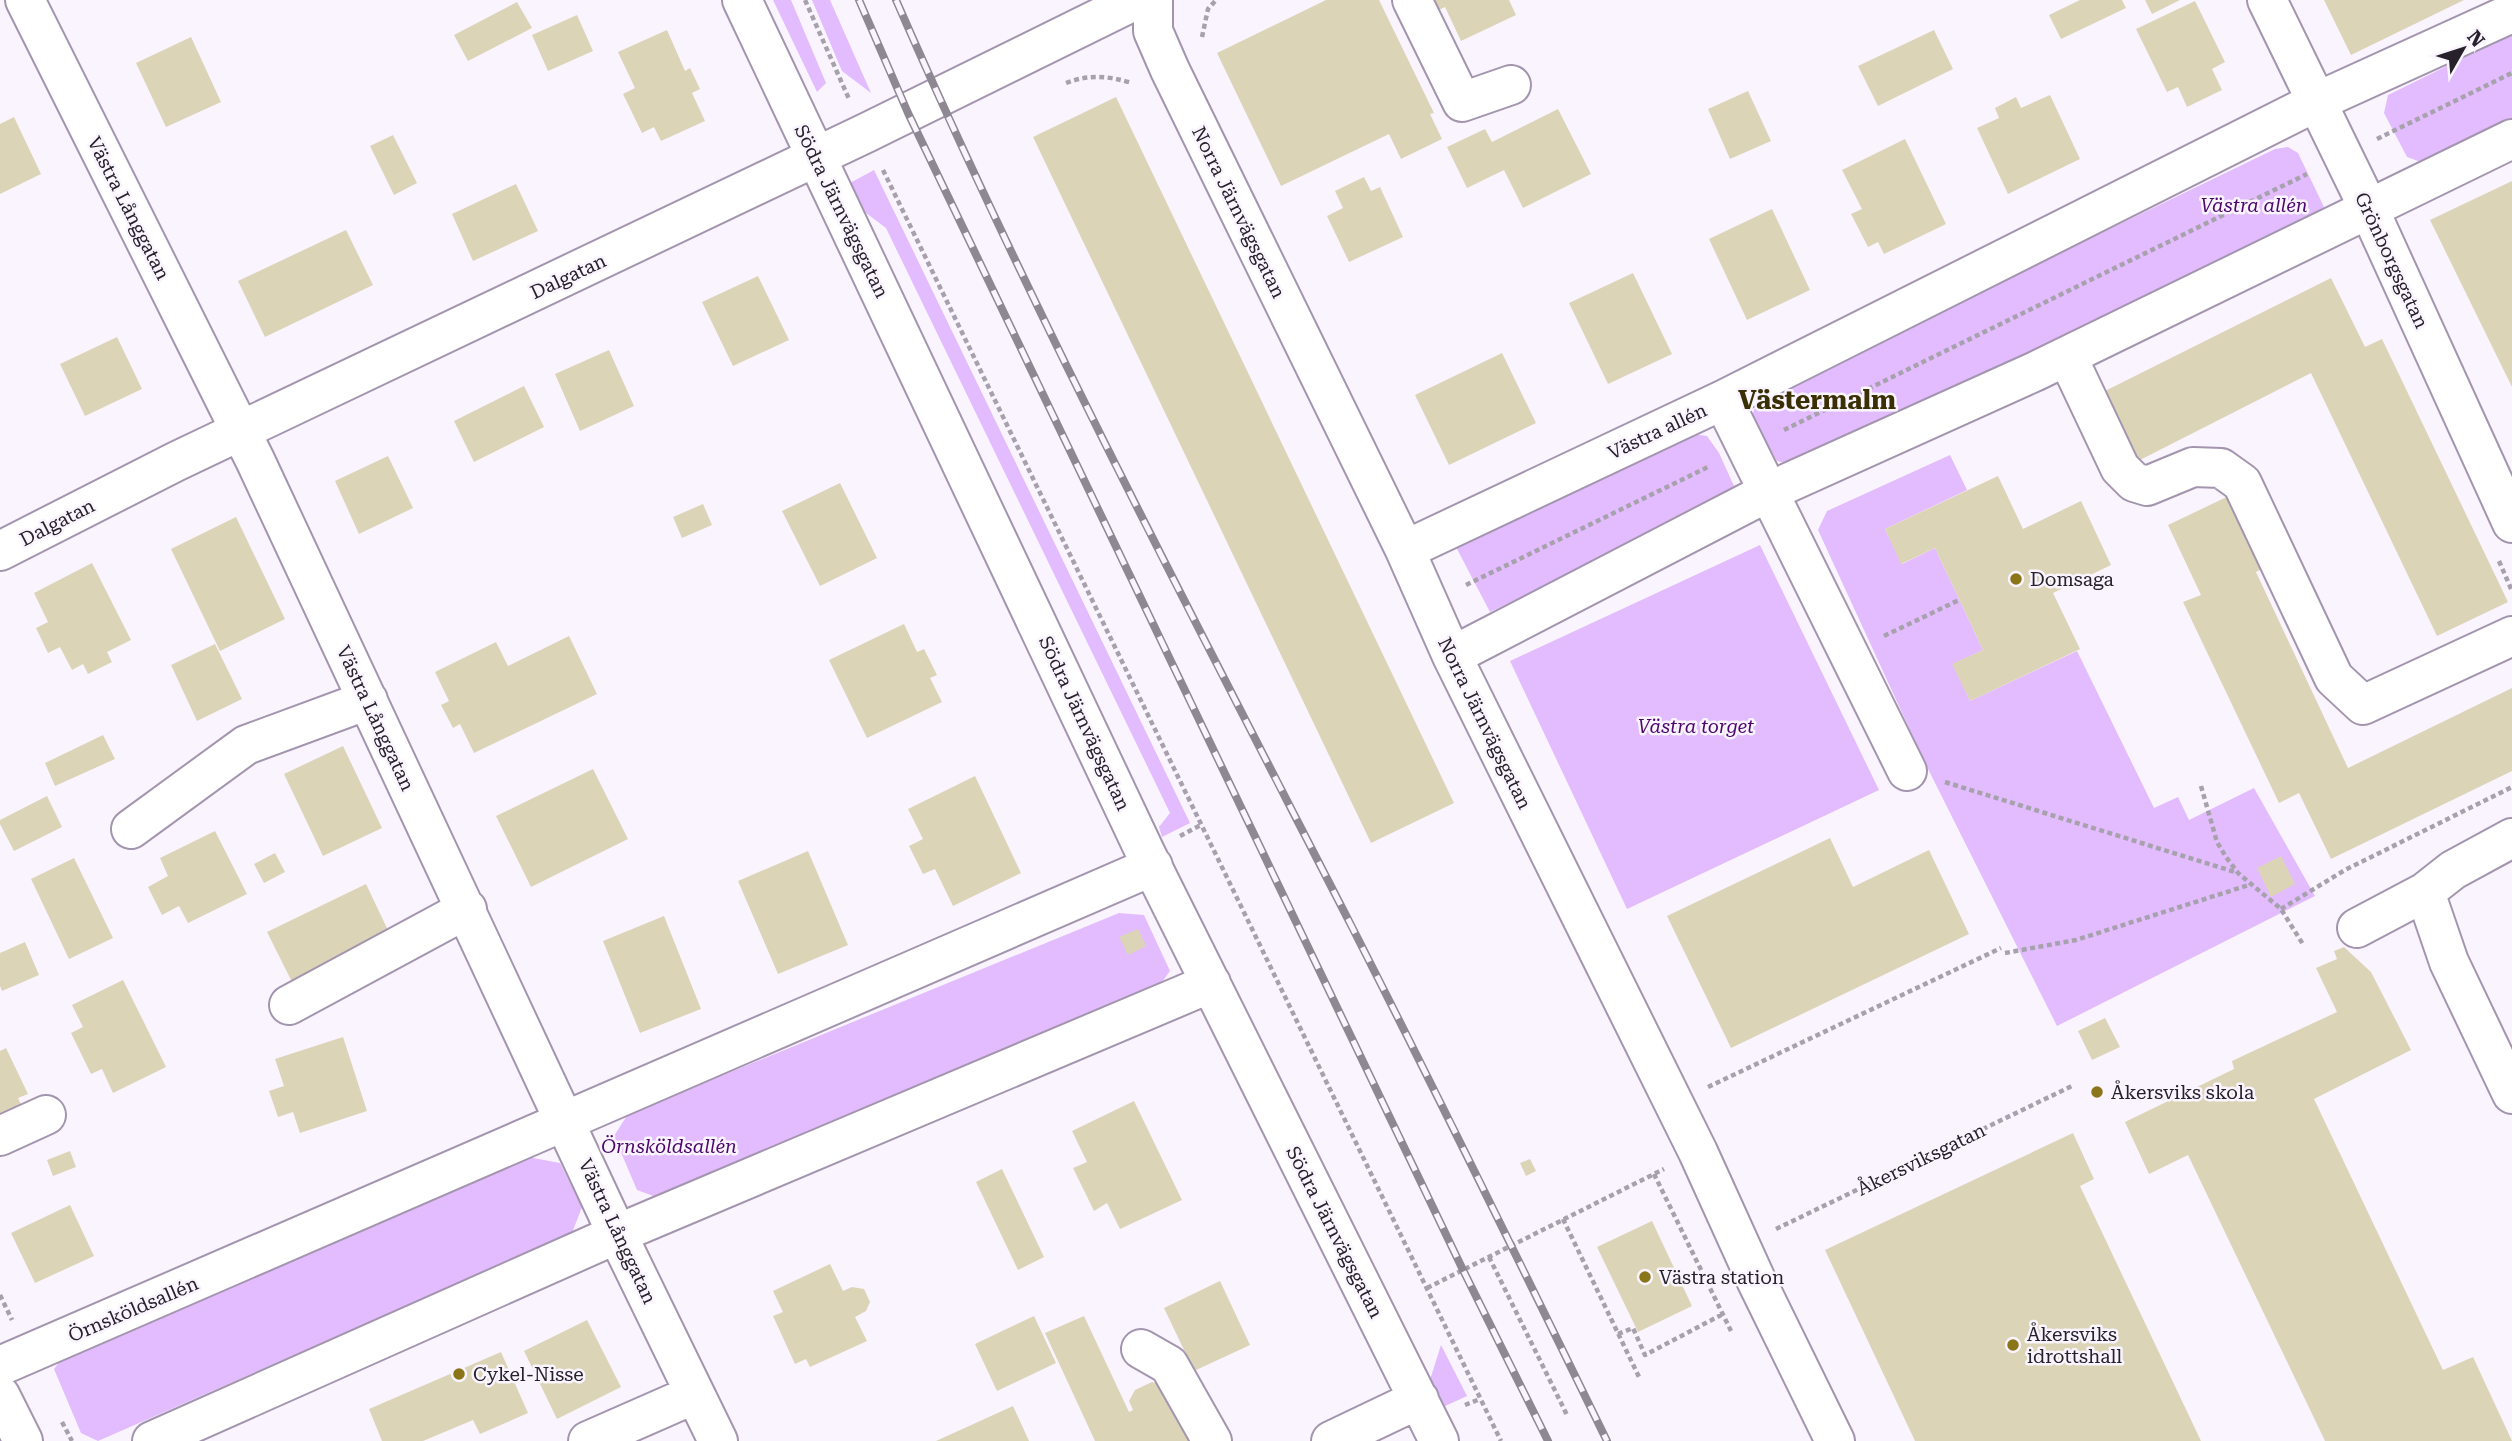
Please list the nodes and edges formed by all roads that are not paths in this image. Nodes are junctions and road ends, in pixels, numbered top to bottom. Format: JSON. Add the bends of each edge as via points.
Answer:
{"nodes":[{"id":1,"x":24,"y":0,"type":"edge"},
{"id":2,"x":742,"y":0,"type":"edge"},
{"id":3,"x":1136,"y":0,"type":"edge"},
{"id":4,"x":1153,"y":0,"type":"edge"},
{"id":5,"x":1412,"y":0,"type":"edge"},
{"id":6,"x":2267,"y":0,"type":"edge"},
{"id":7,"x":2512,"y":13,"type":"edge"},
{"id":8,"x":1511,"y":85,"type":"dead end"},
{"id":9,"x":2316,"y":102,"type":"junction"},
{"id":10,"x":2512,"y":139,"type":"edge"},
{"id":11,"x":816,"y":157,"type":"junction"},
{"id":12,"x":2368,"y":207,"type":"junction"},
{"id":13,"x":2067,"y":356,"type":"junction"},
{"id":14,"x":1723,"y":400,"type":"junction"},
{"id":15,"x":240,"y":430,"type":"junction"},
{"id":16,"x":1770,"y":491,"type":"junction"},
{"id":17,"x":2512,"y":523,"type":"edge"},
{"id":18,"x":0,"y":551,"type":"edge"},
{"id":19,"x":1405,"y":551,"type":"junction"},
{"id":20,"x":2512,"y":636,"type":"edge"},
{"id":21,"x":1452,"y":656,"type":"junction"},
{"id":22,"x":368,"y":700,"type":"junction"},
{"id":23,"x":1907,"y":771,"type":"road end"},
{"id":24,"x":131,"y":829,"type":"dead end"},
{"id":25,"x":2512,"y":838,"type":"edge"},
{"id":26,"x":1153,"y":866,"type":"junction"},
{"id":27,"x":2425,"y":892,"type":"junction"},
{"id":28,"x":467,"y":909,"type":"junction"},
{"id":29,"x":2357,"y":928,"type":"dead end"},
{"id":30,"x":1211,"y":983,"type":"junction"},
{"id":31,"x":289,"y":1005,"type":"dead end"},
{"id":32,"x":2512,"y":1094,"type":"edge"},
{"id":33,"x":46,"y":1115,"type":"dead end"},
{"id":34,"x":567,"y":1122,"type":"junction"},
{"id":35,"x":0,"y":1136,"type":"edge"},
{"id":36,"x":617,"y":1234,"type":"junction"},
{"id":37,"x":1141,"y":1349,"type":"dead end"},
{"id":38,"x":0,"y":1366,"type":"edge"},
{"id":39,"x":695,"y":1394,"type":"junction"},
{"id":40,"x":0,"y":1395,"type":"edge"},
{"id":41,"x":1419,"y":1399,"type":"junction"},
{"id":42,"x":23,"y":1441,"type":"edge"},
{"id":43,"x":152,"y":1441,"type":"edge"},
{"id":44,"x":588,"y":1441,"type":"edge"},
{"id":45,"x":718,"y":1441,"type":"edge"},
{"id":46,"x":1212,"y":1441,"type":"edge"},
{"id":47,"x":1331,"y":1441,"type":"edge"},
{"id":48,"x":1439,"y":1441,"type":"edge"},
{"id":49,"x":1835,"y":1441,"type":"edge"}],
"edges":[{"from":1,"to":15,"type":"main road","name":"Västra Långgatan"},
{"from":2,"to":11,"type":"main road","name":"Södra Järnvägsgatan"},
{"from":3,"to":11,"type":"main road","name":"Dalgatan"},
{"from":4,"to":19,"type":"main road","name":"Norra Järnvägsgatan","via":[[1153,31],[1170,71]]},
{"from":5,"to":8,"type":"main road","via":[[1462,103]]},
{"from":6,"to":9,"type":"main road","name":"Grönborgsgatan"},
{"from":7,"to":9,"type":"main road","name":"Västra allén"},
{"from":9,"to":12,"type":"main road","name":"Grönborgsgatan"},
{"from":9,"to":14,"type":"main road","name":"Västra allén"},
{"from":10,"to":12,"type":"main road"},
{"from":11,"to":15,"type":"main road","name":"Dalgatan"},
{"from":11,"to":26,"type":"main road","name":"Södra Järnvägsgatan"},
{"from":12,"to":13,"type":"main road"},
{"from":12,"to":17,"type":"main road","name":"Grönborgsgatan"},
{"from":13,"to":16,"type":"main road"},
{"from":13,"to":20,"type":"main road","via":[[2120,468],[2134,482],[2147,486],[2193,467],[2221,468],[2242,483],[2334,678],[2363,705]]},
{"from":14,"to":16,"type":"main road"},
{"from":14,"to":19,"type":"main road","name":"Västra allén"},
{"from":15,"to":18,"type":"main road","name":"Dalgatan"},
{"from":15,"to":22,"type":"main road","name":"Västra Långgatan"},
{"from":16,"to":21,"type":"main road"},
{"from":16,"to":23,"type":"main road"},
{"from":19,"to":21,"type":"main road","name":"Norra Järnvägsgatan"},
{"from":21,"to":49,"type":"main road","name":"Norra Järnvägsgatan","via":[[1698,1152]]},
{"from":22,"to":24,"type":"main road","via":[[246,745]]},
{"from":22,"to":28,"type":"main road","name":"Västra Långgatan"},
{"from":25,"to":27,"type":"main road","via":[[2453,870]]},
{"from":26,"to":30,"type":"main road","name":"Södra Järnvägsgatan"},
{"from":26,"to":34,"type":"main road","name":"Örnsköldsallén"},
{"from":27,"to":29,"type":"main road"},
{"from":27,"to":32,"type":"main road","via":[[2449,962]]},
{"from":28,"to":31,"type":"main road"},
{"from":28,"to":34,"type":"main road","name":"Västra Långgatan"},
{"from":30,"to":36,"type":"main road"},
{"from":30,"to":41,"type":"main road","name":"Södra Järnvägsgatan"},
{"from":33,"to":35,"type":"main road"},
{"from":34,"to":36,"type":"main road","name":"Västra Långgatan"},
{"from":34,"to":38,"type":"main road","name":"Örnsköldsallén"},
{"from":36,"to":39,"type":"main road","name":"Västra Långgatan"},
{"from":36,"to":43,"type":"main road"},
{"from":37,"to":46,"type":"main road","via":[[1170,1365]]},
{"from":39,"to":44,"type":"main road"},
{"from":39,"to":45,"type":"main road","name":"Västra Långgatan"},
{"from":40,"to":42,"type":"main road"},
{"from":41,"to":47,"type":"main road"},
{"from":41,"to":48,"type":"main road","name":"Södra Järnvägsgatan"}]}
